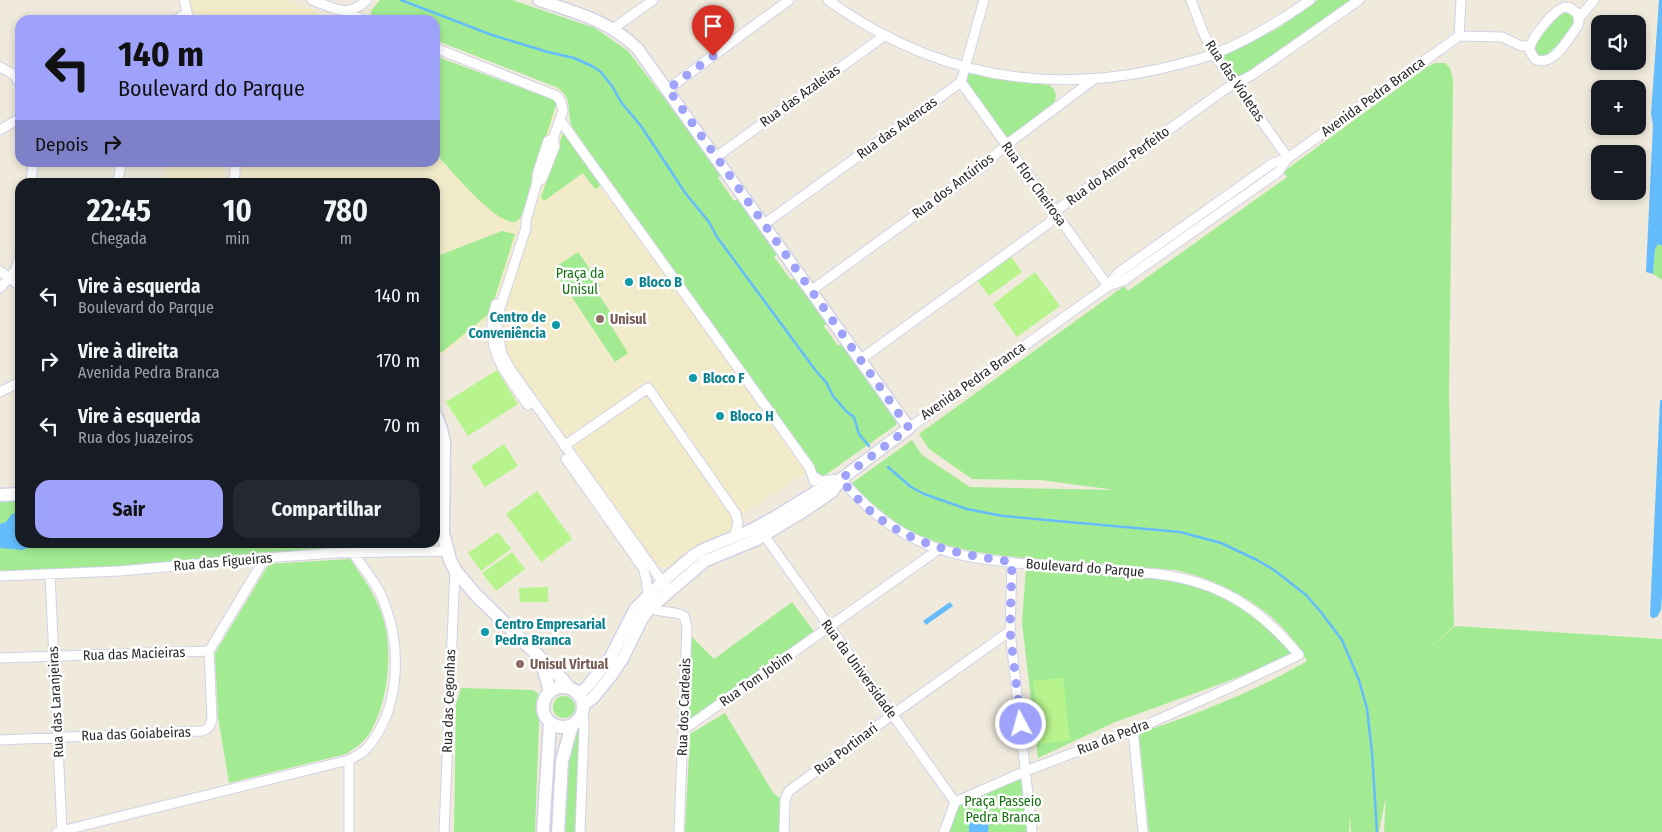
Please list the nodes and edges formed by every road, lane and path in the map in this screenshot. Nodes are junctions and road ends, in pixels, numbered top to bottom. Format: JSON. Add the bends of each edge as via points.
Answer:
{"nodes":[{"id":1,"x":184,"y":0,"type":"edge"},
{"id":2,"x":312,"y":0,"type":"edge"},
{"id":3,"x":366,"y":0,"type":"edge"},
{"id":4,"x":539,"y":0,"type":"edge"},
{"id":5,"x":653,"y":0,"type":"edge"},
{"id":6,"x":788,"y":0,"type":"edge"},
{"id":7,"x":828,"y":0,"type":"edge"},
{"id":8,"x":984,"y":0,"type":"edge"},
{"id":9,"x":1191,"y":0,"type":"edge"},
{"id":10,"x":1310,"y":0,"type":"edge"},
{"id":11,"x":1359,"y":0,"type":"edge"},
{"id":12,"x":1461,"y":0,"type":"edge"},
{"id":13,"x":1576,"y":0,"type":"edge"},
{"id":14,"x":1594,"y":0,"type":"edge"},
{"id":15,"x":1570,"y":8,"type":"junction"},
{"id":16,"x":344,"y":12,"type":"junction"},
{"id":17,"x":188,"y":15,"type":"edge"},
{"id":18,"x":352,"y":15,"type":"edge"},
{"id":19,"x":1579,"y":18,"type":"junction"},
{"id":20,"x":614,"y":28,"type":"junction"},
{"id":21,"x":884,"y":36,"type":"junction"},
{"id":22,"x":1459,"y":36,"type":"junction"},
{"id":23,"x":1530,"y":46,"type":"junction"},
{"id":24,"x":440,"y":50,"type":"edge"},
{"id":25,"x":1214,"y":54,"type":"junction"},
{"id":26,"x":0,"y":67,"type":"edge"},
{"id":27,"x":965,"y":67,"type":"junction"},
{"id":28,"x":15,"y":77,"type":"edge"},
{"id":29,"x":1093,"y":80,"type":"junction"},
{"id":30,"x":961,"y":82,"type":"junction"},
{"id":31,"x":1234,"y":84,"type":"junction"},
{"id":32,"x":668,"y":89,"type":"junction"},
{"id":33,"x":560,"y":120,"type":"junction"},
{"id":34,"x":15,"y":121,"type":"edge"},
{"id":35,"x":0,"y":130,"type":"edge"},
{"id":36,"x":1006,"y":145,"type":"junction"},
{"id":37,"x":716,"y":157,"type":"junction"},
{"id":38,"x":1288,"y":158,"type":"junction"},
{"id":39,"x":1055,"y":213,"type":"junction"},
{"id":40,"x":526,"y":220,"type":"junction"},
{"id":41,"x":764,"y":224,"type":"junction"},
{"id":42,"x":15,"y":269,"type":"edge"},
{"id":43,"x":0,"y":271,"type":"edge"},
{"id":44,"x":10,"y":278,"type":"junction"},
{"id":45,"x":15,"y":282,"type":"edge"},
{"id":46,"x":1108,"y":286,"type":"junction"},
{"id":47,"x":0,"y":288,"type":"edge"},
{"id":48,"x":812,"y":290,"type":"junction"},
{"id":49,"x":861,"y":359,"type":"junction"},
{"id":50,"x":15,"y":384,"type":"edge"},
{"id":51,"x":0,"y":392,"type":"edge"},
{"id":52,"x":440,"y":426,"type":"edge"},
{"id":53,"x":909,"y":428,"type":"junction"},
{"id":54,"x":564,"y":446,"type":"junction"},
{"id":55,"x":813,"y":476,"type":"junction"},
{"id":56,"x":841,"y":479,"type":"junction"},
{"id":57,"x":814,"y":493,"type":"junction"},
{"id":58,"x":15,"y":494,"type":"edge"},
{"id":59,"x":0,"y":495,"type":"edge"},
{"id":60,"x":764,"y":535,"type":"junction"},
{"id":61,"x":734,"y":537,"type":"junction"},
{"id":62,"x":938,"y":549,"type":"junction"},
{"id":63,"x":446,"y":551,"type":"junction"},
{"id":64,"x":353,"y":553,"type":"junction"},
{"id":65,"x":265,"y":558,"type":"junction"},
{"id":66,"x":1012,"y":562,"type":"junction"},
{"id":67,"x":455,"y":570,"type":"junction"},
{"id":68,"x":50,"y":574,"type":"junction"},
{"id":69,"x":0,"y":576,"type":"edge"},
{"id":70,"x":662,"y":582,"type":"junction"},
{"id":71,"x":669,"y":592,"type":"junction"},
{"id":72,"x":648,"y":595,"type":"junction"},
{"id":73,"x":651,"y":608,"type":"junction"},
{"id":74,"x":830,"y":627,"type":"junction"},
{"id":75,"x":1010,"y":631,"type":"junction"},
{"id":76,"x":209,"y":651,"type":"junction"},
{"id":77,"x":1299,"y":655,"type":"joint"},
{"id":78,"x":54,"y":656,"type":"junction"},
{"id":79,"x":0,"y":658,"type":"edge"},
{"id":80,"x":541,"y":659,"type":"junction"},
{"id":81,"x":550,"y":692,"type":"junction"},
{"id":82,"x":578,"y":699,"type":"junction"},
{"id":83,"x":892,"y":715,"type":"junction"},
{"id":84,"x":550,"y":722,"type":"junction"},
{"id":85,"x":572,"y":725,"type":"junction"},
{"id":86,"x":683,"y":730,"type":"junction"},
{"id":87,"x":1133,"y":730,"type":"junction"},
{"id":88,"x":58,"y":738,"type":"junction"},
{"id":89,"x":0,"y":740,"type":"edge"},
{"id":90,"x":349,"y":760,"type":"junction"},
{"id":91,"x":1026,"y":771,"type":"junction"},
{"id":92,"x":955,"y":802,"type":"junction"},
{"id":93,"x":59,"y":831,"type":"edge"},
{"id":94,"x":349,"y":832,"type":"edge"},
{"id":95,"x":444,"y":832,"type":"edge"},
{"id":96,"x":544,"y":832,"type":"edge"},
{"id":97,"x":558,"y":832,"type":"edge"},
{"id":98,"x":580,"y":832,"type":"edge"},
{"id":99,"x":679,"y":832,"type":"edge"},
{"id":100,"x":784,"y":832,"type":"edge"},
{"id":101,"x":944,"y":832,"type":"edge"},
{"id":102,"x":1032,"y":832,"type":"edge"},
{"id":103,"x":1143,"y":832,"type":"edge"}],
"edges":[{"from":1,"to":17,"type":"street"},
{"from":2,"to":16,"type":"street"},
{"from":3,"to":16,"type":"street","via":[[355,9]]},
{"from":4,"to":20,"type":"street"},
{"from":5,"to":20,"type":"street"},
{"from":6,"to":32,"type":"street"},
{"from":7,"to":21,"type":"street"},
{"from":8,"to":27,"type":"street"},
{"from":9,"to":25,"type":"street","name":"Rua das Violetas"},
{"from":10,"to":25,"type":"street","via":[[1264,30]]},
{"from":11,"to":31,"type":"street","name":"Rua do Amor-Perfeito","via":[[1252,75]]},
{"from":12,"to":22,"type":"street"},
{"from":13,"to":15,"type":"street"},
{"from":14,"to":19,"type":"street"},
{"from":15,"to":19,"type":"street"},
{"from":15,"to":23,"type":"street","via":[[1556,10]]},
{"from":16,"to":18,"type":"street"},
{"from":19,"to":23,"type":"street","via":[[1578,27],[1552,58],[1544,62],[1535,59]]},
{"from":20,"to":32,"type":"street","via":[[637,48]]},
{"from":21,"to":27,"type":"street","via":[[924,54]]},
{"from":21,"to":37,"type":"street","name":"Rua das Azaleias"},
{"from":22,"to":23,"type":"street","via":[[1502,37],[1521,46]]},
{"from":22,"to":38,"type":"street","name":"Avenida Pedra Branca"},
{"from":24,"to":33,"type":"street","via":[[557,96],[562,102]]},
{"from":25,"to":29,"type":"street","via":[[1170,67]]},
{"from":25,"to":31,"type":"street","name":"Rua das Violetas"},
{"from":26,"to":28,"type":"street"},
{"from":27,"to":29,"type":"street","via":[[1040,80]]},
{"from":27,"to":30,"type":"street"},
{"from":29,"to":36,"type":"street","name":"Rua dos Antúrios"},
{"from":30,"to":36,"type":"street","name":"Rua Flor Cheirosa"},
{"from":30,"to":41,"type":"street","name":"Rua das Avencas"},
{"from":31,"to":38,"type":"street","name":"Rua das Violetas"},
{"from":31,"to":39,"type":"street","name":"Rua do Amor-Perfeito"},
{"from":32,"to":37,"type":"street"},
{"from":33,"to":40,"type":"street","via":[[554,139],[548,141]]},
{"from":33,"to":55,"type":"street"},
{"from":34,"to":35,"type":"street"},
{"from":36,"to":39,"type":"street","name":"Rua Flor Cheirosa"},
{"from":36,"to":48,"type":"street","name":"Rua dos Antúrios","via":[[983,166]]},
{"from":37,"to":41,"type":"street"},
{"from":38,"to":46,"type":"street","name":"Avenida Pedra Branca","via":[[1272,163],[1118,273]]},
{"from":39,"to":46,"type":"street","name":"Rua Flor Cheirosa"},
{"from":39,"to":49,"type":"street","name":"Rua do Amor-Perfeito","via":[[1049,223]]},
{"from":40,"to":54,"type":"street","via":[[498,314],[499,340],[511,370]]},
{"from":40,"to":72,"type":"street","via":[[521,225],[492,315],[496,357],[643,568]]},
{"from":41,"to":48,"type":"street"},
{"from":42,"to":44,"type":"street"},
{"from":43,"to":44,"type":"street"},
{"from":44,"to":45,"type":"street"},
{"from":44,"to":47,"type":"street"},
{"from":46,"to":53,"type":"street","name":"Avenida Pedra Branca"},
{"from":48,"to":49,"type":"street"},
{"from":49,"to":53,"type":"street"},
{"from":50,"to":51,"type":"street"},
{"from":52,"to":63,"type":"main road","via":[[444,442],[443,533]]},
{"from":53,"to":56,"type":"street","name":"Avenida Pedra Branca"},
{"from":54,"to":61,"type":"street","via":[[648,388],[736,514],[738,523]]},
{"from":54,"to":70,"type":"street"},
{"from":55,"to":56,"type":"street","via":[[821,481]]},
{"from":55,"to":57,"type":"street"},
{"from":56,"to":57,"type":"street","name":"Avenida Pedra Branca"},
{"from":56,"to":60,"type":"street","name":"Avenida Pedra Branca","via":[[832,492]]},
{"from":56,"to":62,"type":"street","name":"Boulevard do Parque","via":[[885,522]]},
{"from":57,"to":61,"type":"street","name":"Avenida Pedra Branca","via":[[775,518]]},
{"from":58,"to":59,"type":"main road"},
{"from":60,"to":71,"type":"street","name":"Avenida Pedra Branca","via":[[705,562]]},
{"from":60,"to":74,"type":"street","name":"Rua da Universidade"},
{"from":61,"to":70,"type":"street","name":"Avenida Pedra Branca","via":[[704,549]]},
{"from":62,"to":66,"type":"street","name":"Boulevard do Parque"},
{"from":62,"to":74,"type":"street","name":"Rua Tom Jobim"},
{"from":63,"to":64,"type":"street","name":"Rua das Figueiras"},
{"from":63,"to":67,"type":"main road"},
{"from":64,"to":65,"type":"street","name":"Rua das Figueiras"},
{"from":64,"to":90,"type":"street","via":[[385,603],[396,658],[394,689],[386,716],[364,752]]},
{"from":65,"to":68,"type":"street","name":"Rua das Figueiras"},
{"from":65,"to":76,"type":"street"},
{"from":66,"to":75,"type":"street"},
{"from":66,"to":77,"type":"street","name":"Boulevard do Parque","via":[[1157,574],[1195,581],[1252,608]]},
{"from":67,"to":80,"type":"main road"},
{"from":67,"to":95,"type":"street","name":"Rua das Cegonhas"},
{"from":68,"to":69,"type":"street","name":"Rua das Figueiras"},
{"from":68,"to":78,"type":"street","name":"Rua das Laranjeiras"},
{"from":70,"to":71,"type":"street"},
{"from":70,"to":72,"type":"street","name":"Avenida Pedra Branca"},
{"from":71,"to":73,"type":"street","name":"Avenida Pedra Branca"},
{"from":72,"to":82,"type":"street","name":"Avenida Pedra Branca","via":[[630,617],[609,660]]},
{"from":73,"to":82,"type":"street","name":"Avenida Pedra Branca","via":[[617,668],[593,698]]},
{"from":73,"to":86,"type":"street","name":"Rua dos Cardeais","via":[[679,614],[686,621]]},
{"from":74,"to":83,"type":"street","name":"Rua da Universidade"},
{"from":74,"to":86,"type":"street","name":"Rua Tom Jobim"},
{"from":75,"to":83,"type":"street","name":"Rua Portinari"},
{"from":75,"to":91,"type":"street"},
{"from":76,"to":78,"type":"street","name":"Rua das Macieiras"},
{"from":76,"to":88,"type":"street","name":"Rua das Goiabeiras","via":[[212,718],[210,727],[202,732]]},
{"from":77,"to":87,"type":"street","name":"Rua da Pedra"},
{"from":78,"to":79,"type":"street","name":"Rua das Macieiras"},
{"from":78,"to":88,"type":"street","name":"Rua das Laranjeiras"},
{"from":80,"to":81,"type":"main road"},
{"from":80,"to":82,"type":"main road"},
{"from":81,"to":82,"type":"main road","via":[[559,687]]},
{"from":81,"to":84,"type":"main road","via":[[543,707]]},
{"from":82,"to":85,"type":"main road","via":[[577,721]]},
{"from":82,"to":98,"type":"street","via":[[584,726]]},
{"from":83,"to":92,"type":"street","name":"Rua da Universidade"},
{"from":83,"to":100,"type":"street","name":"Rua Portinari","via":[[789,791],[785,800]]},
{"from":84,"to":85,"type":"main road","via":[[560,727]]},
{"from":84,"to":96,"type":"main road"},
{"from":85,"to":97,"type":"main road","via":[[562,760]]},
{"from":86,"to":99,"type":"street","name":"Rua dos Cardeais"},
{"from":87,"to":91,"type":"street","name":"Rua da Pedra"},
{"from":87,"to":103,"type":"street"},
{"from":88,"to":89,"type":"street","name":"Rua das Goiabeiras"},
{"from":88,"to":93,"type":"street","name":"Rua das Laranjeiras"},
{"from":90,"to":93,"type":"street"},
{"from":90,"to":94,"type":"street"},
{"from":91,"to":92,"type":"street","name":"Rua da Pedra"},
{"from":91,"to":102,"type":"street"},
{"from":92,"to":101,"type":"street"}]}
